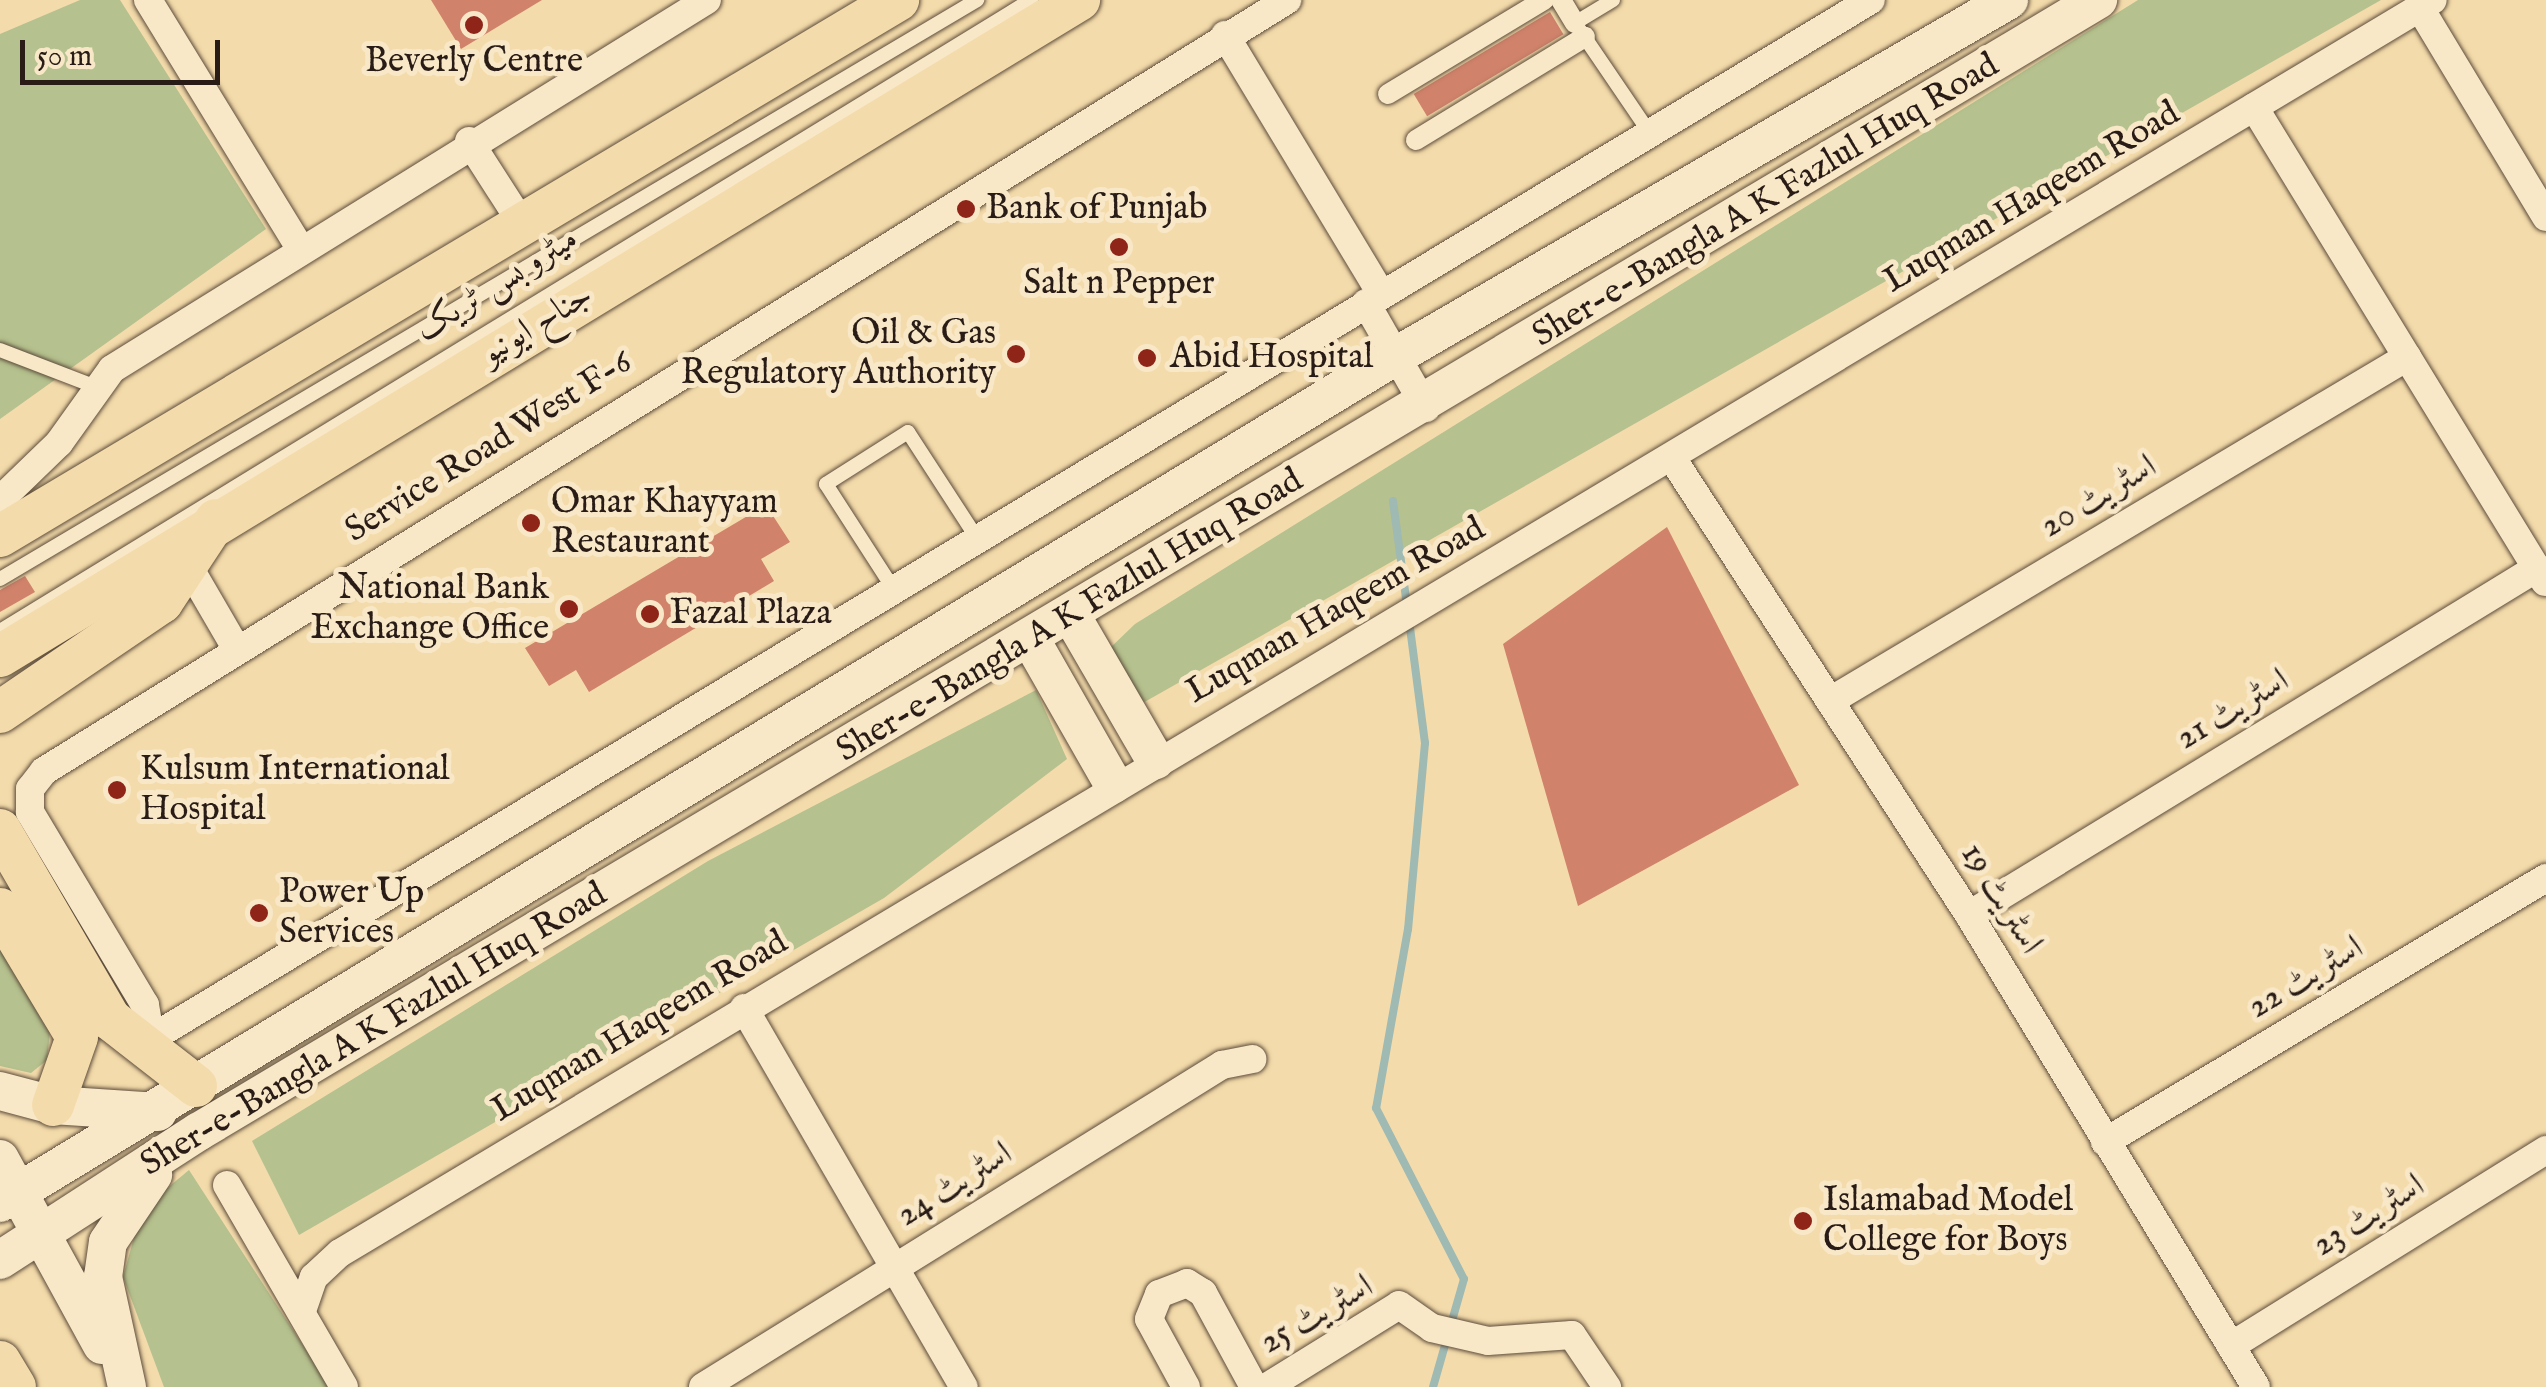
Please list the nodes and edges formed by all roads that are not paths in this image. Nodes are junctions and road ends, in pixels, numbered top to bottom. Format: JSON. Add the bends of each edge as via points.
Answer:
{"nodes":[{"id":1,"x":148,"y":0,"type":"edge"},
{"id":2,"x":708,"y":0,"type":"edge"},
{"id":3,"x":898,"y":0,"type":"edge"},
{"id":4,"x":977,"y":0,"type":"edge"},
{"id":5,"x":1032,"y":0,"type":"edge"},
{"id":6,"x":1079,"y":0,"type":"edge"},
{"id":7,"x":1287,"y":0,"type":"edge"},
{"id":8,"x":1544,"y":0,"type":"edge"},
{"id":9,"x":1562,"y":0,"type":"edge"},
{"id":10,"x":1613,"y":0,"type":"edge"},
{"id":11,"x":1871,"y":0,"type":"edge"},
{"id":12,"x":2009,"y":0,"type":"edge"},
{"id":13,"x":2098,"y":0,"type":"edge"},
{"id":14,"x":2426,"y":4,"type":"edge"},
{"id":15,"x":1580,"y":30,"type":"junction"},
{"id":16,"x":1225,"y":35,"type":"junction"},
{"id":17,"x":1388,"y":94,"type":"dead end"},
{"id":18,"x":2254,"y":107,"type":"junction"},
{"id":19,"x":1649,"y":132,"type":"junction"},
{"id":20,"x":1416,"y":140,"type":"dead end"},
{"id":21,"x":470,"y":141,"type":"junction"},
{"id":22,"x":2546,"y":217,"type":"edge"},
{"id":23,"x":521,"y":222,"type":"junction"},
{"id":24,"x":299,"y":246,"type":"junction"},
{"id":25,"x":1373,"y":297,"type":"junction"},
{"id":26,"x":0,"y":350,"type":"edge"},
{"id":27,"x":1396,"y":356,"type":"junction"},
{"id":28,"x":2407,"y":357,"type":"junction"},
{"id":29,"x":94,"y":386,"type":"junction"},
{"id":30,"x":1426,"y":408,"type":"junction"},
{"id":31,"x":1672,"y":458,"type":"junction"},
{"id":32,"x":98,"y":479,"type":"junction"},
{"id":33,"x":0,"y":501,"type":"edge"},
{"id":34,"x":219,"y":516,"type":"junction"},
{"id":35,"x":975,"y":535,"type":"junction"},
{"id":36,"x":0,"y":536,"type":"edge"},
{"id":37,"x":190,"y":569,"type":"junction"},
{"id":38,"x":2541,"y":576,"type":"edge"},
{"id":39,"x":0,"y":579,"type":"edge"},
{"id":40,"x":891,"y":585,"type":"junction"},
{"id":41,"x":1071,"y":615,"type":"junction"},
{"id":42,"x":0,"y":631,"type":"edge"},
{"id":43,"x":1031,"y":640,"type":"junction"},
{"id":44,"x":236,"y":648,"type":"junction"},
{"id":45,"x":0,"y":656,"type":"edge"},
{"id":46,"x":1830,"y":701,"type":"junction"},
{"id":47,"x":0,"y":712,"type":"edge"},
{"id":48,"x":1155,"y":760,"type":"junction"},
{"id":49,"x":1113,"y":784,"type":"junction"},
{"id":50,"x":0,"y":830,"type":"edge"},
{"id":51,"x":2546,"y":878,"type":"edge"},
{"id":52,"x":0,"y":908,"type":"edge"},
{"id":53,"x":1968,"y":915,"type":"junction"},
{"id":54,"x":744,"y":1008,"type":"junction"},
{"id":55,"x":153,"y":1047,"type":"junction"},
{"id":56,"x":1252,"y":1059,"type":"dead end"},
{"id":57,"x":196,"y":1086,"type":"junction"},
{"id":58,"x":0,"y":1090,"type":"edge"},
{"id":59,"x":53,"y":1105,"type":"junction"},
{"id":60,"x":158,"y":1112,"type":"junction"},
{"id":61,"x":198,"y":1132,"type":"junction"},
{"id":62,"x":2104,"y":1142,"type":"junction"},
{"id":63,"x":2546,"y":1150,"type":"edge"},
{"id":64,"x":0,"y":1158,"type":"edge"},
{"id":65,"x":227,"y":1185,"type":"dead end"},
{"id":66,"x":10,"y":1197,"type":"edge"},
{"id":67,"x":44,"y":1233,"type":"junction"},
{"id":68,"x":0,"y":1260,"type":"edge"},
{"id":69,"x":895,"y":1266,"type":"junction"},
{"id":70,"x":302,"y":1311,"type":"junction"},
{"id":71,"x":2231,"y":1346,"type":"junction"},
{"id":72,"x":0,"y":1362,"type":"edge"},
{"id":73,"x":15,"y":1387,"type":"edge"},
{"id":74,"x":126,"y":1387,"type":"edge"},
{"id":75,"x":344,"y":1387,"type":"edge"},
{"id":76,"x":702,"y":1387,"type":"edge"},
{"id":77,"x":964,"y":1387,"type":"edge"},
{"id":78,"x":1186,"y":1387,"type":"edge"},
{"id":79,"x":1254,"y":1387,"type":"edge"},
{"id":80,"x":1267,"y":1387,"type":"edge"},
{"id":81,"x":1607,"y":1387,"type":"edge"},
{"id":82,"x":2256,"y":1387,"type":"edge"}],
"edges":[{"from":1,"to":24,"type":"street"},
{"from":2,"to":21,"type":"street"},
{"from":3,"to":23,"type":"main road"},
{"from":4,"to":39,"type":"lane","name":"میٹرو بس ٹریک"},
{"from":5,"to":42,"type":"lane","name":"میٹرو بس ٹریک"},
{"from":6,"to":34,"type":"main road","name":"جناح ایونیو"},
{"from":7,"to":16,"type":"street","name":"Service Road West F-6"},
{"from":8,"to":17,"type":"street"},
{"from":9,"to":15,"type":"street"},
{"from":10,"to":15,"type":"lane"},
{"from":11,"to":19,"type":"street"},
{"from":12,"to":27,"type":"main road","name":"Sher-e-Bangla A K Fazlul Huq Road"},
{"from":13,"to":30,"type":"main road","name":"Sher-e-Bangla A K Fazlul Huq Road"},
{"from":14,"to":18,"type":"street","name":"Luqman Haqeem Road"},
{"from":14,"to":22,"type":"street"},
{"from":15,"to":19,"type":"lane"},
{"from":15,"to":20,"type":"street"},
{"from":16,"to":25,"type":"street"},
{"from":16,"to":44,"type":"street","name":"Service Road West F-6"},
{"from":18,"to":28,"type":"street"},
{"from":18,"to":31,"type":"street","name":"Luqman Haqeem Road"},
{"from":19,"to":25,"type":"street"},
{"from":21,"to":23,"type":"street"},
{"from":21,"to":24,"type":"street"},
{"from":23,"to":32,"type":"main road"},
{"from":24,"to":29,"type":"street"},
{"from":25,"to":27,"type":"street"},
{"from":25,"to":35,"type":"street"},
{"from":26,"to":29,"type":"lane"},
{"from":27,"to":30,"type":"street"},
{"from":27,"to":57,"type":"main road","name":"Sher-e-Bangla A K Fazlul Huq Road"},
{"from":28,"to":38,"type":"street"},
{"from":28,"to":46,"type":"street","name":"اسٹریٹ 20"},
{"from":29,"to":33,"type":"street","via":[[59,443]]},
{"from":30,"to":41,"type":"main road","name":"Sher-e-Bangla A K Fazlul Huq Road"},
{"from":31,"to":46,"type":"street","name":"اسٹریٹ 19"},
{"from":31,"to":48,"type":"street","name":"Luqman Haqeem Road"},
{"from":32,"to":33,"type":"main road"},
{"from":32,"to":36,"type":"main road"},
{"from":34,"to":37,"type":"main road"},
{"from":34,"to":45,"type":"main road","name":"جناح ایونیو"},
{"from":35,"to":40,"type":"street"},
{"from":35,"to":40,"type":"lane","via":[[908,432],[826,484]]},
{"from":37,"to":44,"type":"street"},
{"from":37,"to":47,"type":"main road","via":[[105,648]]},
{"from":38,"to":53,"type":"street","name":"اسٹریٹ 21"},
{"from":40,"to":55,"type":"street"},
{"from":41,"to":43,"type":"main road","name":"Sher-e-Bangla A K Fazlul Huq Road"},
{"from":41,"to":48,"type":"main road"},
{"from":43,"to":49,"type":"main road"},
{"from":43,"to":61,"type":"main road","name":"Sher-e-Bangla A K Fazlul Huq Road"},
{"from":44,"to":55,"type":"street","name":"Service Road West F-6","via":[[44,770],[28,799]]},
{"from":46,"to":53,"type":"street","name":"اسٹریٹ 19"},
{"from":48,"to":49,"type":"street","name":"Luqman Haqeem Road"},
{"from":49,"to":54,"type":"street","name":"Luqman Haqeem Road"},
{"from":50,"to":55,"type":"main road","via":[[110,1019]]},
{"from":51,"to":62,"type":"street","name":"اسٹریٹ 22"},
{"from":52,"to":59,"type":"main road","via":[[78,1037]]},
{"from":53,"to":62,"type":"street","name":"اسٹریٹ 19"},
{"from":54,"to":69,"type":"street"},
{"from":54,"to":70,"type":"street","name":"Luqman Haqeem Road","via":[[340,1253],[314,1276]]},
{"from":55,"to":57,"type":"main road"},
{"from":56,"to":69,"type":"street","name":"اسٹریٹ 24","via":[[1222,1065]]},
{"from":57,"to":60,"type":"main road","name":"Sher-e-Bangla A K Fazlul Huq Road"},
{"from":58,"to":59,"type":"main road"},
{"from":59,"to":60,"type":"main road"},
{"from":60,"to":66,"type":"main road","name":"Sher-e-Bangla A K Fazlul Huq Road"},
{"from":61,"to":67,"type":"main road","name":"Sher-e-Bangla A K Fazlul Huq Road"},
{"from":61,"to":74,"type":"main road","via":[[132,1196],[108,1242],[106,1312]]},
{"from":62,"to":71,"type":"street","name":"اسٹریٹ 19"},
{"from":63,"to":71,"type":"street","name":"اسٹریٹ 23"},
{"from":64,"to":66,"type":"main road"},
{"from":65,"to":70,"type":"street"},
{"from":66,"to":67,"type":"main road"},
{"from":67,"to":68,"type":"main road","name":"Sher-e-Bangla A K Fazlul Huq Road"},
{"from":67,"to":74,"type":"main road"},
{"from":69,"to":76,"type":"street","name":"اسٹریٹ 24"},
{"from":69,"to":77,"type":"street"},
{"from":70,"to":75,"type":"street"},
{"from":71,"to":82,"type":"street","name":"اسٹریٹ 19"},
{"from":72,"to":73,"type":"main road"},
{"from":78,"to":79,"type":"street","via":[[1149,1319],[1159,1294],[1187,1284],[1203,1293]]},
{"from":80,"to":81,"type":"street","name":"اسٹریٹ 25","via":[[1399,1305],[1432,1328],[1488,1341],[1572,1335]]}]}
